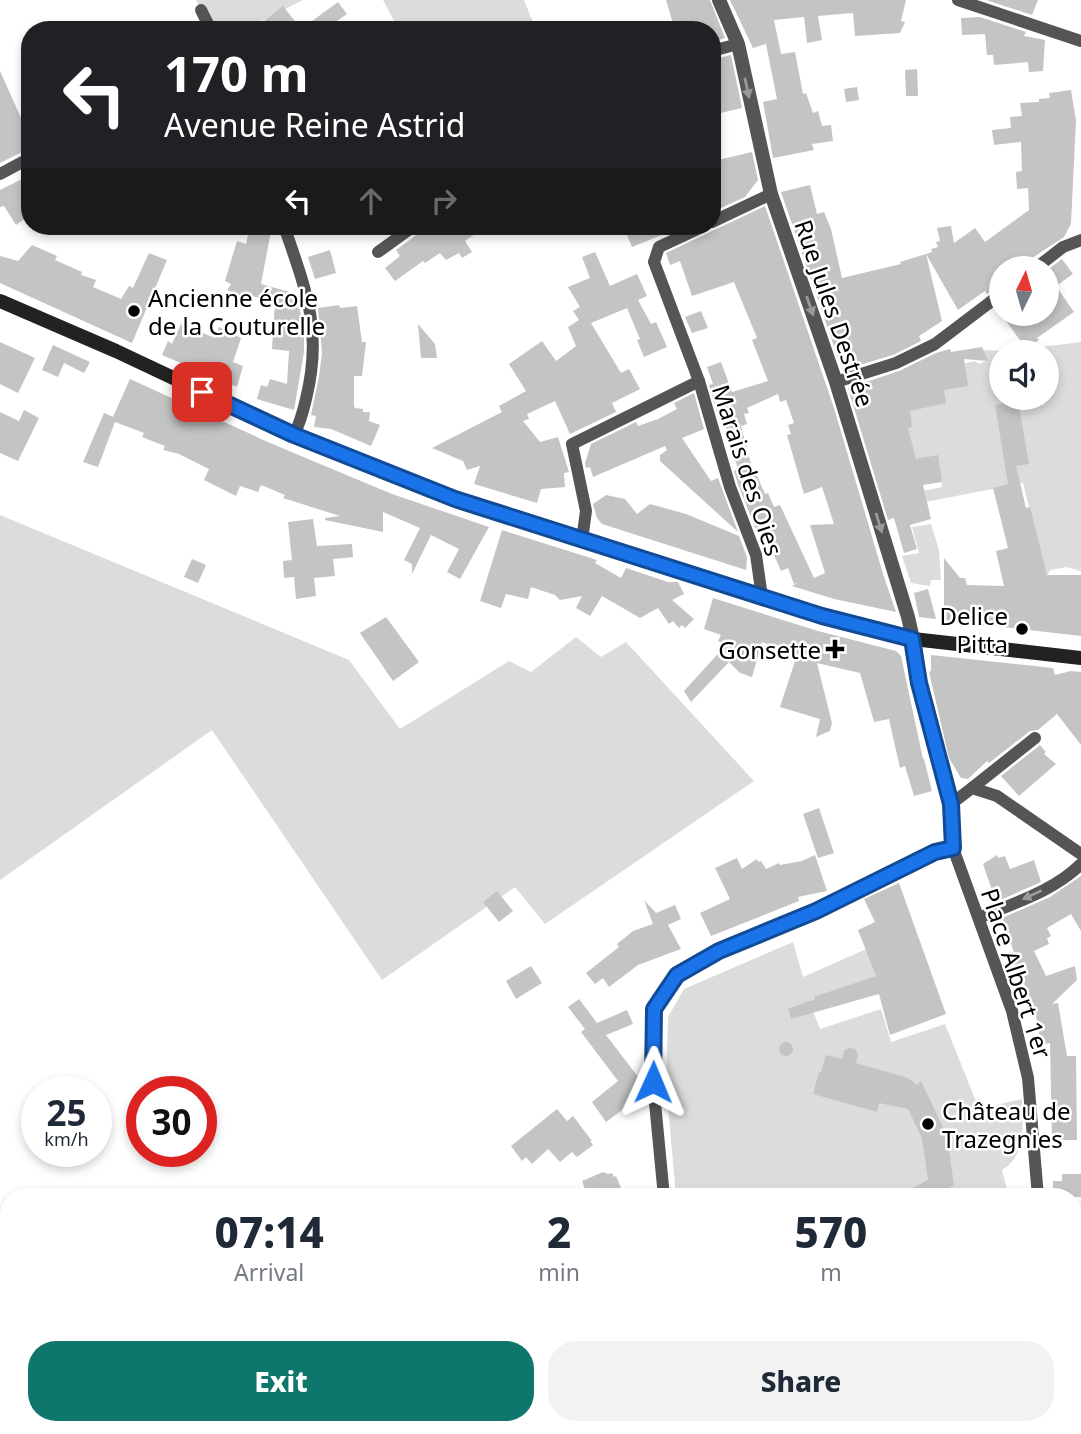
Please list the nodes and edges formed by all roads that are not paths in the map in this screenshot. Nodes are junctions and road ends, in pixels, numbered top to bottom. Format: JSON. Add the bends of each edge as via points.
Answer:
{"nodes":[{"id":1,"x":719,"y":0,"type":"edge"},
{"id":2,"x":958,"y":0,"type":"edge"},
{"id":3,"x":201,"y":10,"type":"dead end"},
{"id":4,"x":206,"y":21,"type":"edge"},
{"id":5,"x":1081,"y":41,"type":"edge"},
{"id":6,"x":738,"y":44,"type":"junction"},
{"id":7,"x":721,"y":49,"type":"edge"},
{"id":8,"x":21,"y":163,"type":"edge"},
{"id":9,"x":0,"y":174,"type":"edge"},
{"id":10,"x":771,"y":194,"type":"junction"},
{"id":11,"x":721,"y":218,"type":"edge"},
{"id":12,"x":287,"y":235,"type":"edge"},
{"id":13,"x":402,"y":235,"type":"edge"},
{"id":14,"x":685,"y":235,"type":"edge"},
{"id":15,"x":1081,"y":240,"type":"edge"},
{"id":16,"x":378,"y":252,"type":"dead end"},
{"id":17,"x":1051,"y":256,"type":"edge"},
{"id":18,"x":0,"y":301,"type":"edge"},
{"id":19,"x":989,"y":303,"type":"edge"},
{"id":20,"x":699,"y":381,"type":"junction"},
{"id":21,"x":836,"y":382,"type":"junction"},
{"id":22,"x":294,"y":435,"type":"junction"},
{"id":23,"x":582,"y":540,"type":"junction"},
{"id":24,"x":762,"y":597,"type":"junction"},
{"id":25,"x":912,"y":639,"type":"junction"},
{"id":26,"x":1081,"y":658,"type":"edge"},
{"id":27,"x":1035,"y":738,"type":"dead end"},
{"id":28,"x":972,"y":788,"type":"junction"},
{"id":29,"x":951,"y":804,"type":"junction"},
{"id":30,"x":953,"y":848,"type":"junction"},
{"id":31,"x":1081,"y":854,"type":"edge"},
{"id":32,"x":1081,"y":864,"type":"edge"},
{"id":33,"x":979,"y":918,"type":"junction"},
{"id":34,"x":663,"y":1188,"type":"edge"},
{"id":35,"x":1037,"y":1188,"type":"edge"}],
"edges":[{"from":1,"to":6,"type":"street","name":"Rue Jules Destrée"},
{"from":2,"to":5,"type":"street"},
{"from":3,"to":4,"type":"street"},
{"from":6,"to":7,"type":"street"},
{"from":6,"to":10,"type":"street","name":"Rue Jules Destrée","one_way":true},
{"from":8,"to":9,"type":"street"},
{"from":10,"to":11,"type":"street"},
{"from":10,"to":21,"type":"street","name":"Rue Jules Destrée","one_way":true},
{"from":12,"to":22,"type":"street","via":[[306,290],[314,334],[312,377]]},
{"from":13,"to":16,"type":"street"},
{"from":14,"to":20,"type":"street","via":[[659,247],[654,262]]},
{"from":15,"to":17,"type":"street"},
{"from":18,"to":22,"type":"main road"},
{"from":19,"to":21,"type":"street","via":[[935,344],[897,363]]},
{"from":20,"to":23,"type":"street","name":"Marais des Oies","via":[[572,444],[586,511]]},
{"from":20,"to":24,"type":"street","name":"Marais des Oies","via":[[755,555]]},
{"from":21,"to":25,"type":"street","name":"Rue Jules Destrée","one_way":true},
{"from":22,"to":23,"type":"main road","via":[[455,499]]},
{"from":23,"to":24,"type":"main road"},
{"from":24,"to":25,"type":"main road"},
{"from":25,"to":26,"type":"main road"},
{"from":25,"to":29,"type":"street","name":"Place Albert 1er"},
{"from":27,"to":28,"type":"street"},
{"from":28,"to":29,"type":"street"},
{"from":28,"to":31,"type":"street","via":[[997,796]]},
{"from":29,"to":30,"type":"street","name":"Place Albert 1er"},
{"from":30,"to":33,"type":"street","name":"Place Albert 1er"},
{"from":30,"to":34,"type":"street","via":[[935,852],[816,911],[719,951],[677,975],[654,1009],[653,1082]]},
{"from":32,"to":33,"type":"street","one_way":true,"via":[[1070,876],[1038,893]]},
{"from":33,"to":35,"type":"street","name":"Place Albert 1er","via":[[1012,1011],[1028,1078]]}]}
